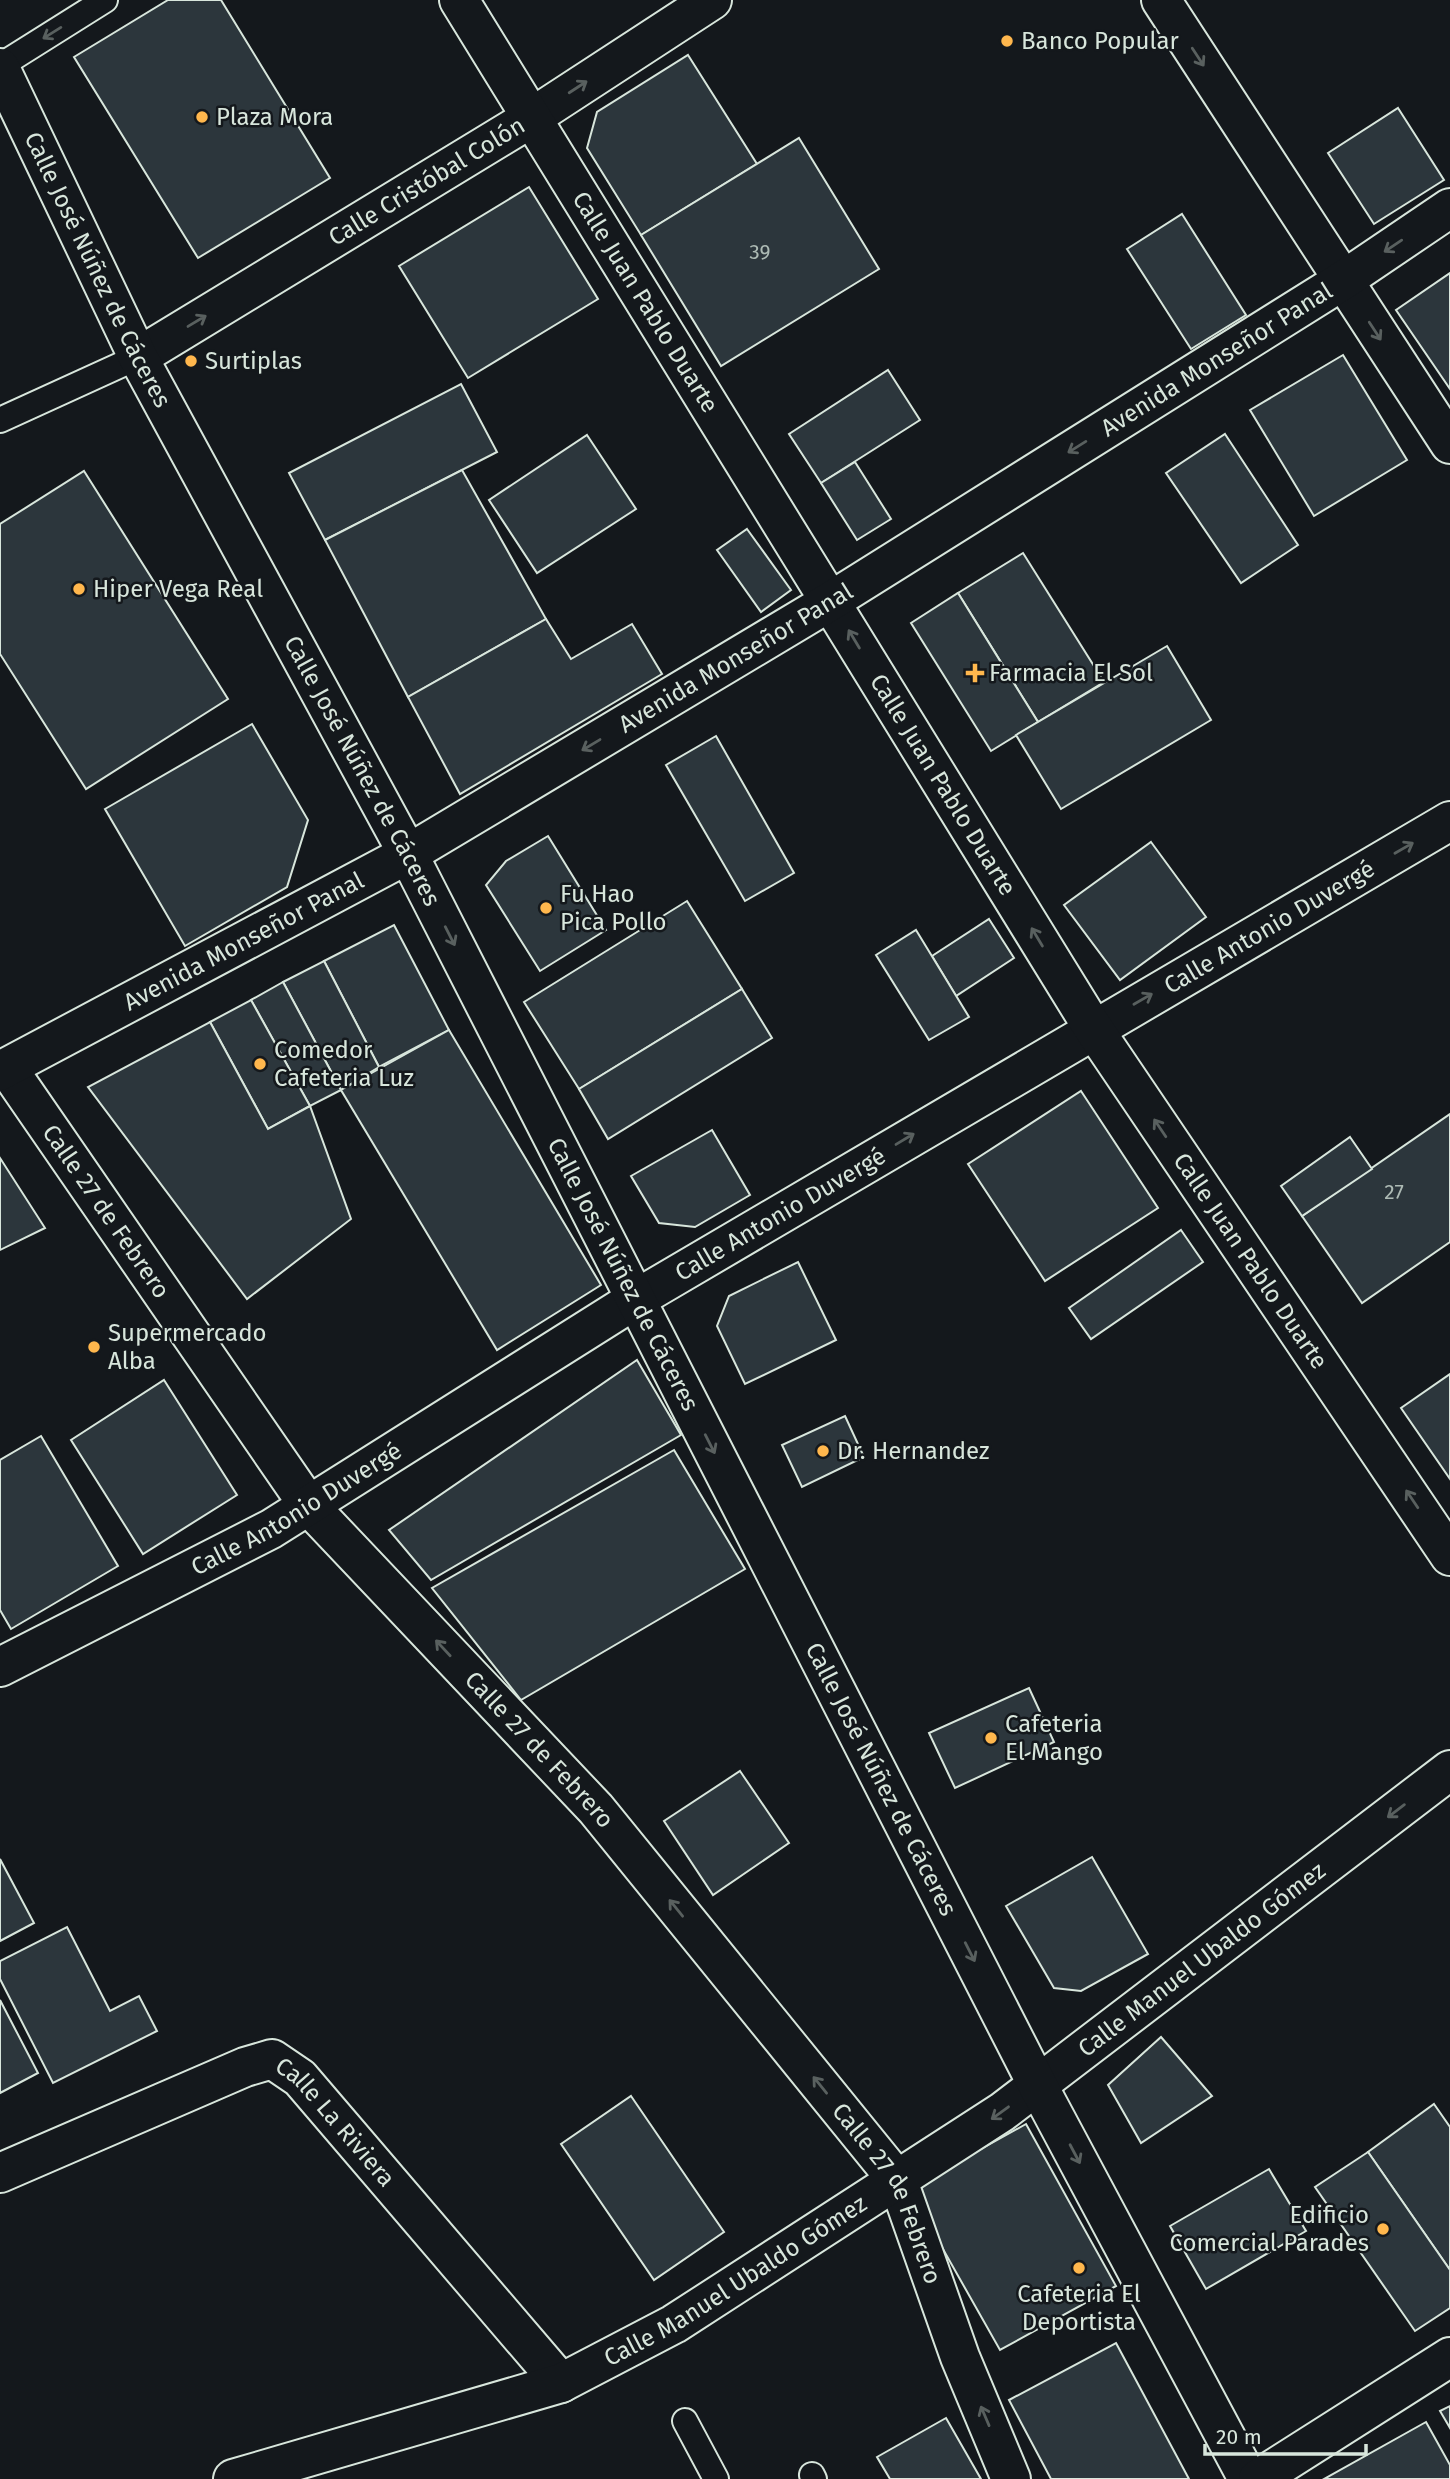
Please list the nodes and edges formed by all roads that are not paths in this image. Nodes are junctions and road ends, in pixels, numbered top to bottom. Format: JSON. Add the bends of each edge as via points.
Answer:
{"nodes":[{"id":1,"x":105,"y":0,"type":"edge"},
{"id":2,"x":459,"y":0,"type":"edge"},
{"id":3,"x":712,"y":0,"type":"edge"},
{"id":4,"x":1161,"y":0,"type":"edge"},
{"id":5,"x":0,"y":67,"type":"edge"},
{"id":6,"x":531,"y":118,"type":"junction"},
{"id":7,"x":1450,"y":208,"type":"edge"},
{"id":8,"x":1342,"y":281,"type":"junction"},
{"id":9,"x":138,"y":357,"type":"junction"},
{"id":10,"x":0,"y":419,"type":"edge"},
{"id":11,"x":1450,"y":444,"type":"edge"},
{"id":12,"x":831,"y":601,"type":"junction"},
{"id":13,"x":1450,"y":821,"type":"edge"},
{"id":14,"x":408,"y":854,"type":"junction"},
{"id":15,"x":1093,"y":1028,"type":"junction"},
{"id":16,"x":3,"y":1065,"type":"edge"},
{"id":17,"x":636,"y":1299,"type":"junction"},
{"id":18,"x":309,"y":1506,"type":"junction"},
{"id":19,"x":1450,"y":1556,"type":"edge"},
{"id":20,"x":0,"y":1667,"type":"edge"},
{"id":21,"x":1450,"y":1770,"type":"edge"},
{"id":22,"x":1037,"y":2084,"type":"junction"},
{"id":23,"x":0,"y":2173,"type":"edge"},
{"id":24,"x":898,"y":2181,"type":"junction"},
{"id":25,"x":1450,"y":2357,"type":"edge"},
{"id":26,"x":561,"y":2383,"type":"junction"},
{"id":27,"x":685,"y":2421,"type":"dead end"},
{"id":28,"x":233,"y":2479,"type":"edge"},
{"id":29,"x":716,"y":2479,"type":"edge"},
{"id":30,"x":1011,"y":2479,"type":"edge"},
{"id":31,"x":1248,"y":2479,"type":"edge"},
{"id":32,"x":1258,"y":2479,"type":"edge"}],
"edges":[{"from":1,"to":5,"type":"lane","one_way":true},
{"from":2,"to":6,"type":"street","name":"Calle Juan Pablo Duarte"},
{"from":6,"to":3,"type":"street","name":"Calle Cristóbal Colón","one_way":true},
{"from":4,"to":8,"type":"street","one_way":true},
{"from":5,"to":9,"type":"street","name":"Calle José Núñez de Cáceres"},
{"from":9,"to":6,"type":"street","name":"Calle Cristóbal Colón","one_way":true},
{"from":6,"to":12,"type":"street","name":"Calle Juan Pablo Duarte"},
{"from":7,"to":8,"type":"street","name":"Avenida Monseñor Panal","one_way":true},
{"from":8,"to":11,"type":"street","one_way":true},
{"from":8,"to":12,"type":"street","name":"Avenida Monseñor Panal","one_way":true},
{"from":9,"to":10,"type":"lane"},
{"from":9,"to":14,"type":"street","name":"Calle José Núñez de Cáceres"},
{"from":12,"to":14,"type":"street","name":"Avenida Monseñor Panal","one_way":true},
{"from":15,"to":12,"type":"street","name":"Calle Juan Pablo Duarte","one_way":true},
{"from":15,"to":13,"type":"street","name":"Calle Antonio Duvergé","one_way":true},
{"from":14,"to":16,"type":"street","name":"Avenida Monseñor Panal"},
{"from":14,"to":17,"type":"street","name":"Calle José Núñez de Cáceres","one_way":true},
{"from":17,"to":15,"type":"street","name":"Calle Antonio Duvergé","one_way":true},
{"from":19,"to":15,"type":"street","name":"Calle Juan Pablo Duarte","one_way":true},
{"from":16,"to":18,"type":"street","name":"Calle 27 de Febrero"},
{"from":17,"to":18,"type":"street","name":"Calle Antonio Duvergé"},
{"from":17,"to":22,"type":"street","name":"Calle José Núñez de Cáceres","one_way":true},
{"from":18,"to":20,"type":"street","name":"Calle Antonio Duvergé","via":[[271,1530]]},
{"from":24,"to":18,"type":"street","name":"Calle 27 de Febrero","one_way":true,"via":[[596,1810]]},
{"from":21,"to":22,"type":"street","name":"Calle Manuel Ubaldo Gómez","one_way":true},
{"from":22,"to":24,"type":"street","name":"Calle Manuel Ubaldo Gómez","one_way":true},
{"from":22,"to":31,"type":"street","name":"Calle José Núñez de Cáceres","one_way":true},
{"from":23,"to":26,"type":"street","name":"Calle La Riviera","via":[[272,2059],[300,2078]]},
{"from":24,"to":26,"type":"street","name":"Calle Manuel Ubaldo Gómez","via":[[674,2324]]},
{"from":30,"to":24,"type":"street","name":"Calle 27 de Febrero","one_way":true,"via":[[960,2357]]},
{"from":25,"to":32,"type":"street"},
{"from":26,"to":28,"type":"street","name":"Calle Manuel Ubaldo Gómez"},
{"from":27,"to":29,"type":"lane"}]}
